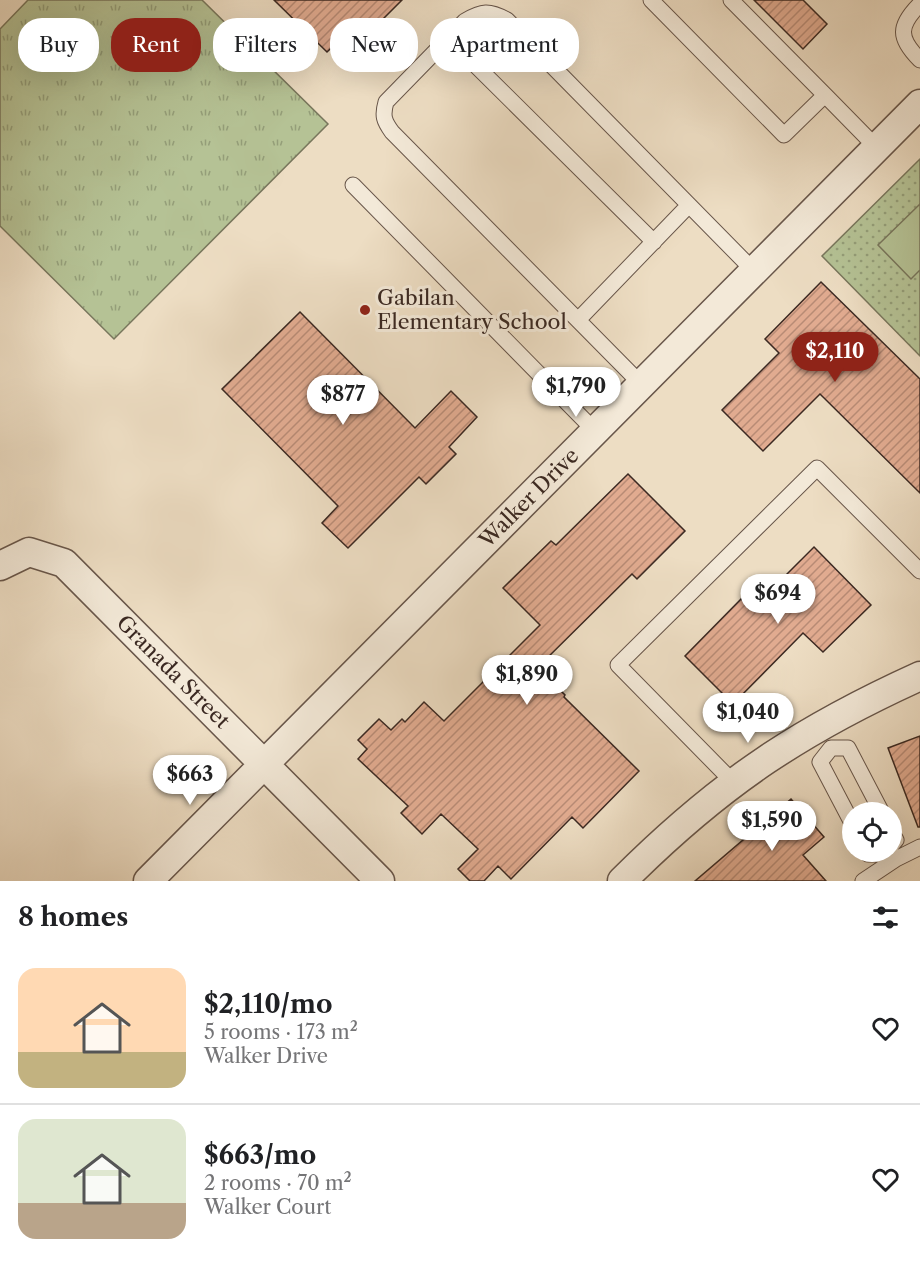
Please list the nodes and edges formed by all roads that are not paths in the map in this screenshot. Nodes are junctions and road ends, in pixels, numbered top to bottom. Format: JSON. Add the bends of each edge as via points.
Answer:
{"nodes":[{"id":1,"x":651,"y":0,"type":"edge"},
{"id":2,"x":731,"y":0,"type":"edge"},
{"id":3,"x":920,"y":4,"type":"edge"},
{"id":4,"x":470,"y":18,"type":"edge"},
{"id":5,"x":504,"y":18,"type":"edge"},
{"id":6,"x":430,"y":57,"type":"edge"},
{"id":7,"x":920,"y":60,"type":"edge"},
{"id":8,"x":482,"y":72,"type":"edge"},
{"id":9,"x":558,"y":72,"type":"edge"},
{"id":10,"x":825,"y":95,"type":"junction"},
{"id":11,"x":920,"y":104,"type":"edge"},
{"id":12,"x":877,"y":148,"type":"junction"},
{"id":13,"x":353,"y":185,"type":"dead end"},
{"id":14,"x":689,"y":205,"type":"junction"},
{"id":15,"x":654,"y":242,"type":"junction"},
{"id":16,"x":754,"y":271,"type":"junction"},
{"id":17,"x":578,"y":320,"type":"junction"},
{"id":18,"x":642,"y":385,"type":"junction"},
{"id":19,"x":596,"y":431,"type":"junction"},
{"id":20,"x":0,"y":566,"type":"edge"},
{"id":21,"x":920,"y":572,"type":"edge"},
{"id":22,"x":920,"y":676,"type":"edge"},
{"id":23,"x":825,"y":737,"type":"junction"},
{"id":24,"x":264,"y":765,"type":"junction"},
{"id":25,"x":734,"y":783,"type":"junction"},
{"id":26,"x":876,"y":802,"type":"edge"},
{"id":27,"x":842,"y":804,"type":"edge"},
{"id":28,"x":920,"y":847,"type":"edge"},
{"id":29,"x":902,"y":851,"type":"edge"},
{"id":30,"x":881,"y":862,"type":"edge"},
{"id":31,"x":148,"y":881,"type":"edge"},
{"id":32,"x":380,"y":881,"type":"edge"},
{"id":33,"x":621,"y":881,"type":"edge"},
{"id":34,"x":863,"y":881,"type":"edge"}],
"edges":[{"from":1,"to":10,"type":"lane","via":[[784,135]]},
{"from":2,"to":10,"type":"lane"},
{"from":3,"to":7,"type":"lane","via":[[903,30],[909,48]]},
{"from":4,"to":5,"type":"lane","via":[[485,12]]},
{"from":6,"to":17,"type":"lane","via":[[386,102],[386,122]]},
{"from":8,"to":15,"type":"lane"},
{"from":9,"to":14,"type":"lane"},
{"from":10,"to":12,"type":"lane"},
{"from":11,"to":12,"type":"street","name":"Walker Drive"},
{"from":12,"to":16,"type":"street","name":"Walker Drive"},
{"from":13,"to":19,"type":"lane"},
{"from":14,"to":15,"type":"lane"},
{"from":14,"to":16,"type":"lane"},
{"from":15,"to":17,"type":"lane"},
{"from":16,"to":18,"type":"street","name":"Walker Drive"},
{"from":17,"to":18,"type":"lane"},
{"from":18,"to":19,"type":"street","name":"Walker Drive"},
{"from":19,"to":24,"type":"street","name":"Walker Drive"},
{"from":20,"to":24,"type":"street","name":"Granada Street","via":[[29,552],[64,562]]},
{"from":21,"to":25,"type":"lane","via":[[817,468],[618,665]]},
{"from":22,"to":23,"type":"street","via":[[890,690]]},
{"from":23,"to":25,"type":"street","via":[[765,760]]},
{"from":23,"to":26,"type":"lane","via":[[848,748]]},
{"from":23,"to":27,"type":"lane","via":[[820,762]]},
{"from":24,"to":31,"type":"street","name":"Walker Drive"},
{"from":24,"to":32,"type":"street","name":"Granada Street"},
{"from":25,"to":33,"type":"street"},
{"from":28,"to":29,"type":"lane"},
{"from":30,"to":34,"type":"lane"}]}
